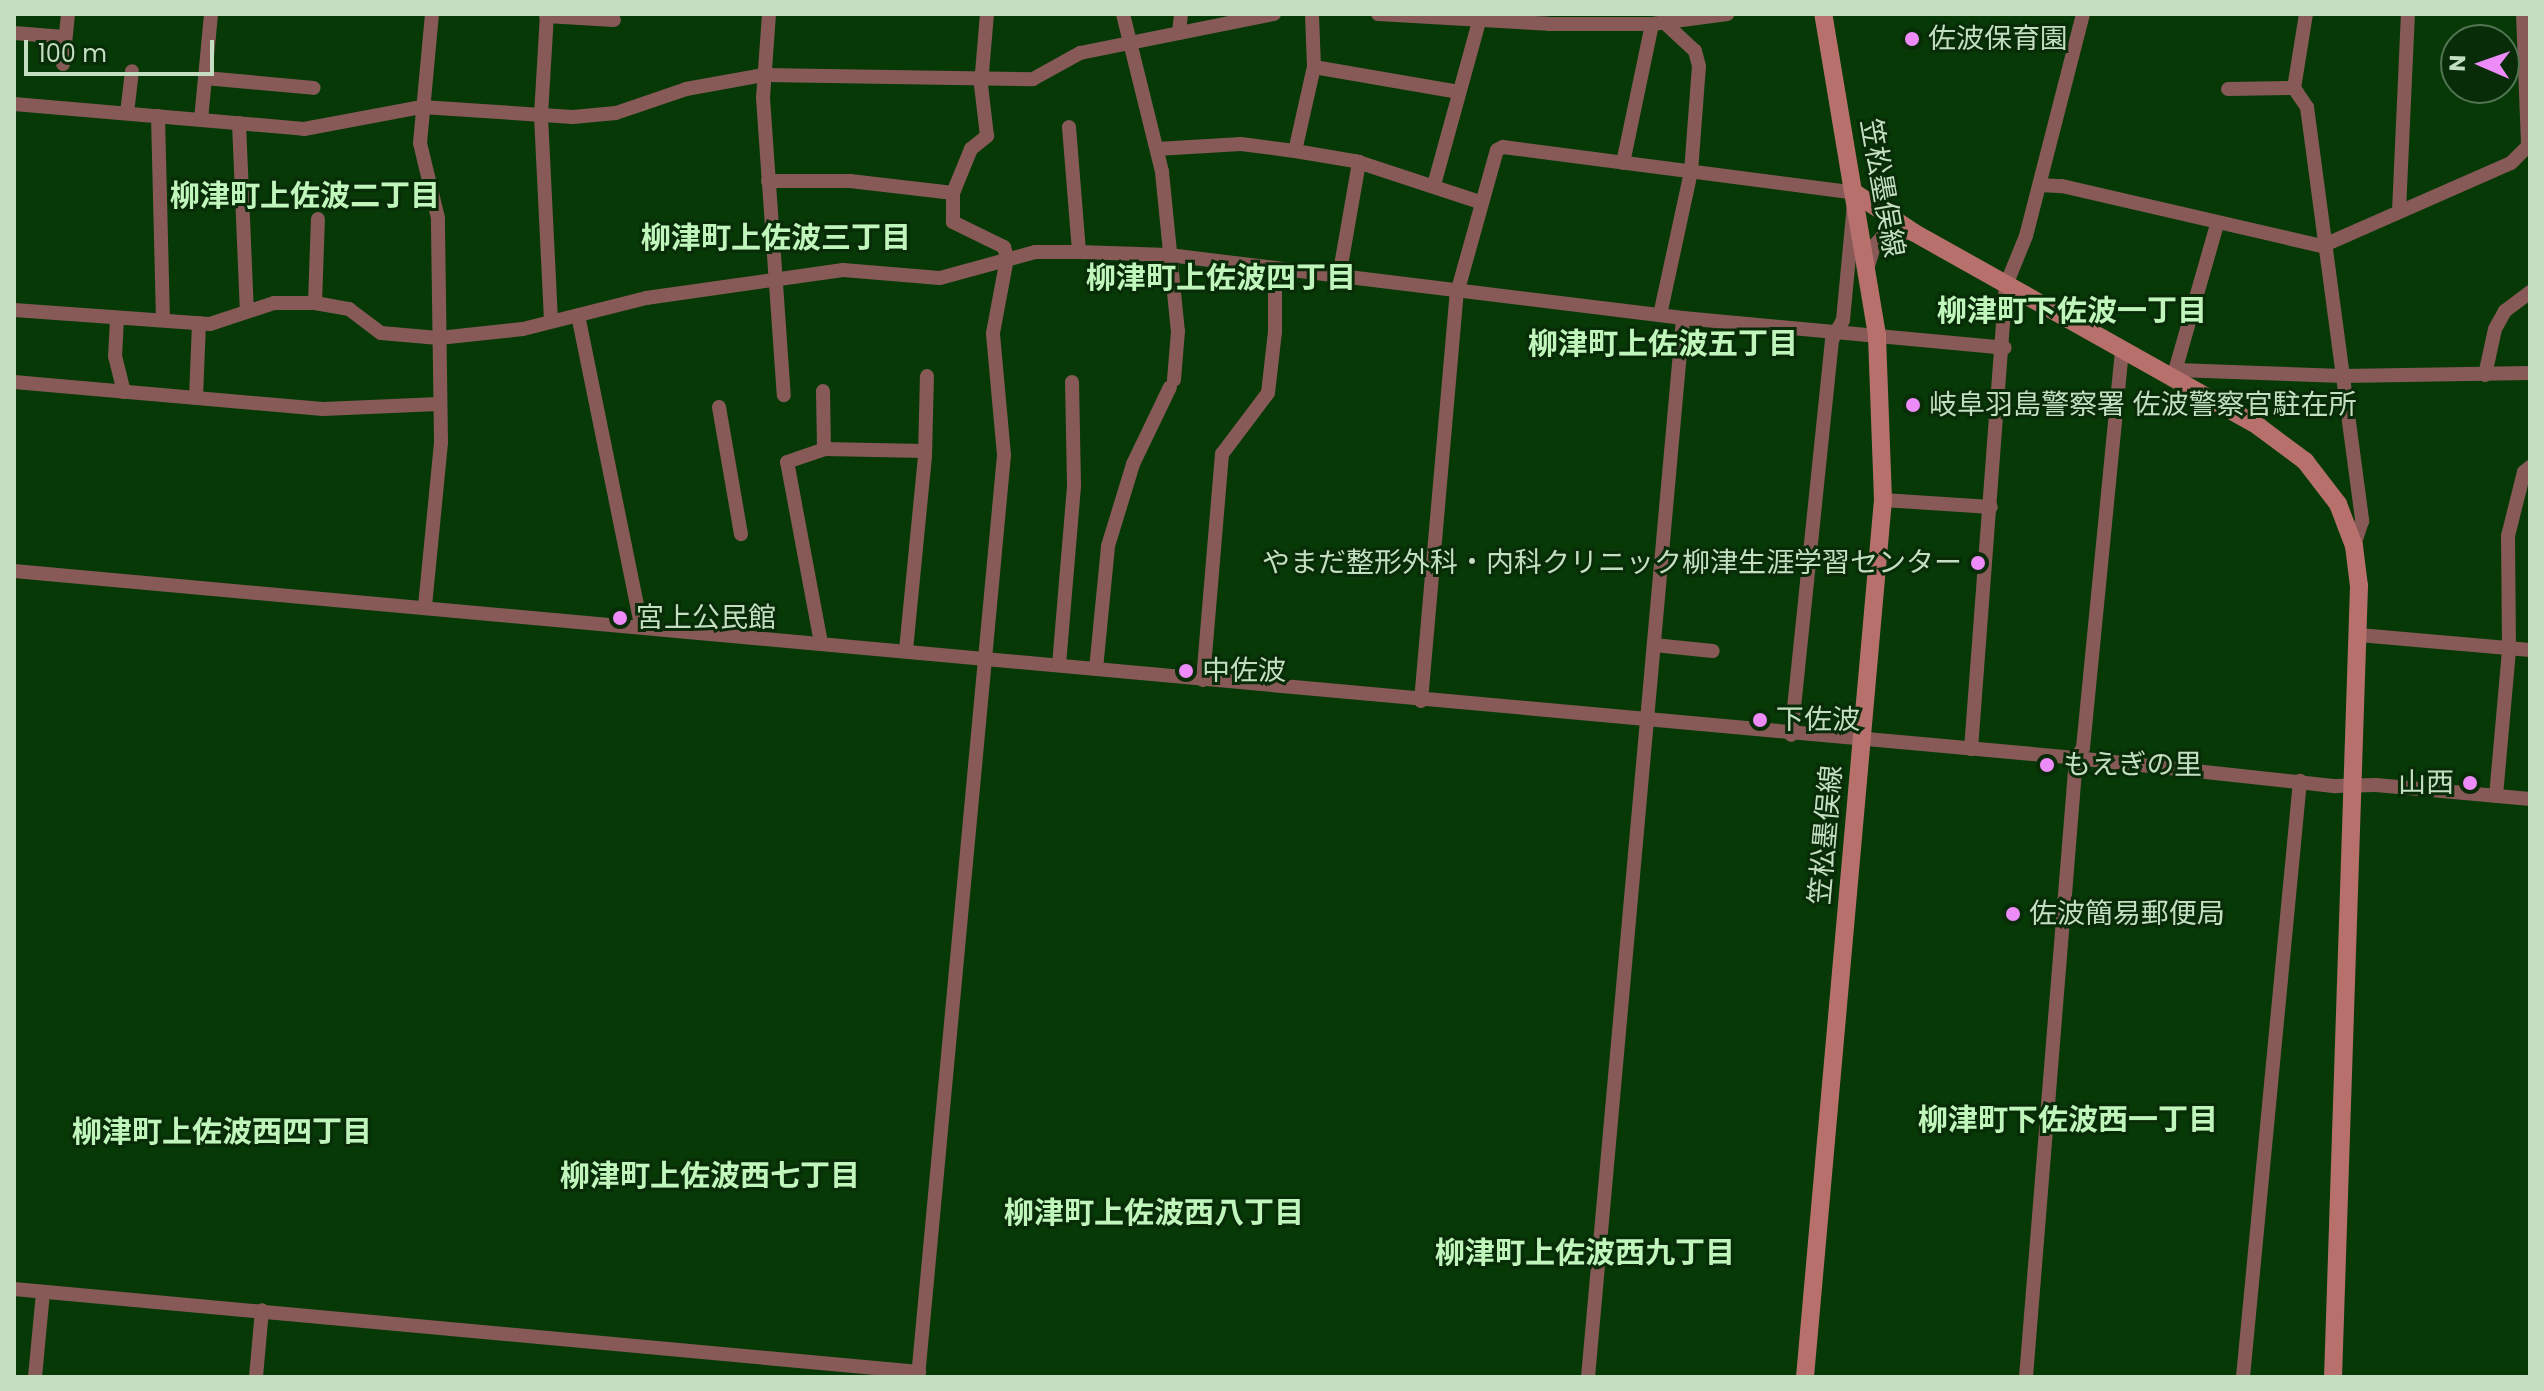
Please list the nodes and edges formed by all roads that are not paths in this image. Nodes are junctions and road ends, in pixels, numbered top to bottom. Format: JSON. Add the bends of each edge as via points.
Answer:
{"nodes":[{"id":1,"x":68,"y":14,"type":"edge"},
{"id":2,"x":211,"y":14,"type":"edge"},
{"id":3,"x":432,"y":14,"type":"edge"},
{"id":4,"x":769,"y":14,"type":"edge"},
{"id":5,"x":987,"y":14,"type":"edge"},
{"id":6,"x":1123,"y":14,"type":"edge"},
{"id":7,"x":1181,"y":14,"type":"edge"},
{"id":8,"x":1274,"y":14,"type":"edge"},
{"id":9,"x":1312,"y":14,"type":"edge"},
{"id":10,"x":1378,"y":14,"type":"edge"},
{"id":11,"x":1727,"y":14,"type":"edge"},
{"id":12,"x":1823,"y":14,"type":"edge"},
{"id":13,"x":2083,"y":14,"type":"edge"},
{"id":14,"x":2306,"y":14,"type":"edge"},
{"id":15,"x":2408,"y":14,"type":"edge"},
{"id":16,"x":2523,"y":14,"type":"edge"},
{"id":17,"x":546,"y":15,"type":"edge"},
{"id":18,"x":1480,"y":17,"type":"edge"},
{"id":19,"x":614,"y":20,"type":"dead end"},
{"id":20,"x":1658,"y":24,"type":"junction"},
{"id":21,"x":14,"y":33,"type":"edge"},
{"id":22,"x":1179,"y":33,"type":"junction"},
{"id":23,"x":65,"y":37,"type":"junction"},
{"id":24,"x":1130,"y":44,"type":"junction"},
{"id":25,"x":63,"y":64,"type":"dead end"},
{"id":26,"x":1314,"y":67,"type":"junction"},
{"id":27,"x":132,"y":71,"type":"dead end"},
{"id":28,"x":764,"y":75,"type":"junction"},
{"id":29,"x":981,"y":77,"type":"junction"},
{"id":30,"x":205,"y":78,"type":"junction"},
{"id":31,"x":2528,"y":86,"type":"edge"},
{"id":32,"x":314,"y":88,"type":"dead end"},
{"id":33,"x":2294,"y":88,"type":"junction"},
{"id":34,"x":2228,"y":89,"type":"dead end"},
{"id":35,"x":1459,"y":92,"type":"junction"},
{"id":36,"x":14,"y":104,"type":"edge"},
{"id":37,"x":422,"y":107,"type":"junction"},
{"id":38,"x":127,"y":113,"type":"junction"},
{"id":39,"x":158,"y":116,"type":"junction"},
{"id":40,"x":541,"y":116,"type":"junction"},
{"id":41,"x":201,"y":120,"type":"junction"},
{"id":42,"x":239,"y":123,"type":"junction"},
{"id":43,"x":1069,"y":127,"type":"dead end"},
{"id":44,"x":2529,"y":145,"type":"edge"},
{"id":45,"x":1157,"y":149,"type":"junction"},
{"id":46,"x":1295,"y":151,"type":"junction"},
{"id":47,"x":1359,"y":162,"type":"junction"},
{"id":48,"x":1623,"y":163,"type":"junction"},
{"id":49,"x":1691,"y":172,"type":"junction"},
{"id":50,"x":768,"y":181,"type":"junction"},
{"id":51,"x":1434,"y":185,"type":"junction"},
{"id":52,"x":2040,"y":185,"type":"junction"},
{"id":53,"x":953,"y":193,"type":"junction"},
{"id":54,"x":1855,"y":193,"type":"junction"},
{"id":55,"x":1480,"y":202,"type":"junction"},
{"id":56,"x":2399,"y":211,"type":"junction"},
{"id":57,"x":318,"y":219,"type":"dead end"},
{"id":58,"x":2217,"y":225,"type":"junction"},
{"id":59,"x":1913,"y":232,"type":"junction"},
{"id":60,"x":2322,"y":246,"type":"junction"},
{"id":61,"x":1079,"y":252,"type":"junction"},
{"id":62,"x":1169,"y":255,"type":"junction"},
{"id":63,"x":1007,"y":258,"type":"junction"},
{"id":64,"x":1868,"y":266,"type":"junction"},
{"id":65,"x":1275,"y":269,"type":"junction"},
{"id":66,"x":1339,"y":277,"type":"junction"},
{"id":67,"x":774,"y":281,"type":"junction"},
{"id":68,"x":2006,"y":285,"type":"junction"},
{"id":69,"x":2530,"y":292,"type":"edge"},
{"id":70,"x":1457,"y":293,"type":"junction"},
{"id":71,"x":315,"y":303,"type":"junction"},
{"id":72,"x":14,"y":310,"type":"edge"},
{"id":73,"x":247,"y":311,"type":"junction"},
{"id":74,"x":578,"y":315,"type":"junction"},
{"id":75,"x":1660,"y":315,"type":"junction"},
{"id":76,"x":163,"y":318,"type":"junction"},
{"id":77,"x":1683,"y":318,"type":"junction"},
{"id":78,"x":117,"y":319,"type":"junction"},
{"id":79,"x":551,"y":320,"type":"junction"},
{"id":80,"x":199,"y":323,"type":"junction"},
{"id":81,"x":1837,"y":331,"type":"junction"},
{"id":82,"x":1877,"y":335,"type":"junction"},
{"id":83,"x":439,"y":338,"type":"junction"},
{"id":84,"x":2005,"y":348,"type":"junction"},
{"id":85,"x":2122,"y":350,"type":"junction"},
{"id":86,"x":2530,"y":373,"type":"edge"},
{"id":87,"x":2175,"y":374,"type":"junction"},
{"id":88,"x":2485,"y":375,"type":"junction"},
{"id":89,"x":927,"y":376,"type":"dead end"},
{"id":90,"x":2343,"y":376,"type":"junction"},
{"id":91,"x":14,"y":382,"type":"edge"},
{"id":92,"x":1072,"y":382,"type":"dead end"},
{"id":93,"x":823,"y":391,"type":"dead end"},
{"id":94,"x":124,"y":392,"type":"junction"},
{"id":95,"x":784,"y":395,"type":"dead end"},
{"id":96,"x":196,"y":398,"type":"junction"},
{"id":97,"x":439,"y":404,"type":"junction"},
{"id":98,"x":719,"y":407,"type":"dead end"},
{"id":99,"x":824,"y":449,"type":"junction"},
{"id":100,"x":925,"y":451,"type":"junction"},
{"id":101,"x":2530,"y":467,"type":"edge"},
{"id":102,"x":1883,"y":500,"type":"junction"},
{"id":103,"x":1991,"y":507,"type":"junction"},
{"id":104,"x":741,"y":534,"type":"dead end"},
{"id":105,"x":2354,"y":546,"type":"junction"},
{"id":106,"x":14,"y":571,"type":"edge"},
{"id":107,"x":425,"y":606,"type":"junction"},
{"id":108,"x":641,"y":626,"type":"junction"},
{"id":109,"x":2359,"y":635,"type":"junction"},
{"id":110,"x":821,"y":643,"type":"junction"},
{"id":111,"x":1654,"y":645,"type":"junction"},
{"id":112,"x":2509,"y":649,"type":"junction"},
{"id":113,"x":906,"y":650,"type":"junction"},
{"id":114,"x":2530,"y":650,"type":"edge"},
{"id":115,"x":1713,"y":651,"type":"dead end"},
{"id":116,"x":986,"y":658,"type":"junction"},
{"id":117,"x":1059,"y":665,"type":"junction"},
{"id":118,"x":1096,"y":669,"type":"junction"},
{"id":119,"x":1203,"y":680,"type":"junction"},
{"id":120,"x":1421,"y":701,"type":"junction"},
{"id":121,"x":1647,"y":721,"type":"junction"},
{"id":122,"x":1791,"y":735,"type":"junction"},
{"id":123,"x":1863,"y":740,"type":"junction"},
{"id":124,"x":1971,"y":749,"type":"junction"},
{"id":125,"x":2076,"y":758,"type":"junction"},
{"id":126,"x":2300,"y":781,"type":"junction"},
{"id":127,"x":2353,"y":786,"type":"junction"},
{"id":128,"x":2496,"y":796,"type":"junction"},
{"id":129,"x":2530,"y":799,"type":"edge"},
{"id":130,"x":14,"y":1289,"type":"edge"},
{"id":131,"x":43,"y":1292,"type":"junction"},
{"id":132,"x":262,"y":1310,"type":"junction"},
{"id":133,"x":919,"y":1375,"type":"edge"},
{"id":134,"x":35,"y":1377,"type":"edge"},
{"id":135,"x":256,"y":1377,"type":"edge"},
{"id":136,"x":1588,"y":1377,"type":"edge"},
{"id":137,"x":1805,"y":1377,"type":"edge"},
{"id":138,"x":2026,"y":1377,"type":"edge"},
{"id":139,"x":2243,"y":1377,"type":"edge"},
{"id":140,"x":2333,"y":1377,"type":"edge"}],
"edges":[{"from":1,"to":23,"type":"street"},
{"from":2,"to":30,"type":"street"},
{"from":3,"to":37,"type":"street"},
{"from":4,"to":28,"type":"street"},
{"from":5,"to":29,"type":"street"},
{"from":6,"to":24,"type":"street"},
{"from":7,"to":22,"type":"street"},
{"from":8,"to":22,"type":"street"},
{"from":9,"to":26,"type":"street"},
{"from":10,"to":18,"type":"street"},
{"from":11,"to":20,"type":"street"},
{"from":12,"to":54,"type":"street","name":"笠松墨俣線"},
{"from":13,"to":52,"type":"street"},
{"from":14,"to":33,"type":"street"},
{"from":15,"to":56,"type":"street"},
{"from":16,"to":31,"type":"street"},
{"from":17,"to":19,"type":"street"},
{"from":17,"to":40,"type":"street"},
{"from":18,"to":20,"type":"street"},
{"from":18,"to":35,"type":"street"},
{"from":20,"to":48,"type":"street"},
{"from":20,"to":49,"type":"street","via":[[1695,51],[1699,66]]},
{"from":21,"to":23,"type":"street"},
{"from":22,"to":24,"type":"street"},
{"from":23,"to":25,"type":"street"},
{"from":24,"to":29,"type":"street","via":[[1080,53],[1033,79]]},
{"from":24,"to":45,"type":"street"},
{"from":26,"to":35,"type":"street"},
{"from":26,"to":46,"type":"street"},
{"from":27,"to":38,"type":"street"},
{"from":28,"to":29,"type":"street"},
{"from":28,"to":40,"type":"street","via":[[686,89],[616,113]]},
{"from":28,"to":50,"type":"street"},
{"from":29,"to":53,"type":"street","via":[[987,136],[971,149]]},
{"from":30,"to":32,"type":"street"},
{"from":30,"to":41,"type":"street"},
{"from":31,"to":44,"type":"street"},
{"from":33,"to":34,"type":"street"},
{"from":33,"to":60,"type":"street","via":[[2307,107]]},
{"from":35,"to":51,"type":"street"},
{"from":36,"to":38,"type":"street"},
{"from":37,"to":40,"type":"street"},
{"from":37,"to":42,"type":"street","via":[[304,129]]},
{"from":37,"to":83,"type":"street","via":[[420,143],[438,218]]},
{"from":38,"to":39,"type":"street"},
{"from":39,"to":41,"type":"street"},
{"from":39,"to":76,"type":"street"},
{"from":40,"to":79,"type":"street"},
{"from":41,"to":42,"type":"street"},
{"from":42,"to":73,"type":"street"},
{"from":43,"to":61,"type":"street"},
{"from":44,"to":56,"type":"street","via":[[2511,163]]},
{"from":45,"to":46,"type":"street","via":[[1241,144]]},
{"from":45,"to":62,"type":"street"},
{"from":46,"to":47,"type":"street"},
{"from":47,"to":51,"type":"street"},
{"from":47,"to":66,"type":"street"},
{"from":48,"to":49,"type":"street"},
{"from":48,"to":55,"type":"street","via":[[1503,147],[1497,150]]},
{"from":49,"to":54,"type":"street"},
{"from":49,"to":75,"type":"street"},
{"from":50,"to":53,"type":"street","via":[[850,181]]},
{"from":50,"to":67,"type":"street"},
{"from":51,"to":55,"type":"street"},
{"from":52,"to":58,"type":"street"},
{"from":52,"to":68,"type":"street"},
{"from":53,"to":63,"type":"street","via":[[953,222],[1004,247]]},
{"from":54,"to":59,"type":"street"},
{"from":54,"to":64,"type":"street","name":"笠松墨俣線"},
{"from":54,"to":81,"type":"street","via":[[1843,320]]},
{"from":55,"to":70,"type":"street"},
{"from":56,"to":60,"type":"street"},
{"from":57,"to":71,"type":"street"},
{"from":58,"to":60,"type":"street"},
{"from":58,"to":87,"type":"street"},
{"from":59,"to":64,"type":"street","via":[[1884,235]]},
{"from":59,"to":68,"type":"street"},
{"from":60,"to":90,"type":"street"},
{"from":61,"to":62,"type":"street"},
{"from":61,"to":63,"type":"street"},
{"from":62,"to":65,"type":"street"},
{"from":62,"to":118,"type":"street","via":[[1178,331],[1172,384],[1133,464],[1108,546]]},
{"from":63,"to":67,"type":"street","via":[[940,278],[843,270]]},
{"from":63,"to":116,"type":"street","via":[[993,333],[1004,455]]},
{"from":64,"to":82,"type":"street","name":"笠松墨俣線"},
{"from":65,"to":66,"type":"street"},
{"from":65,"to":119,"type":"street","via":[[1268,393],[1222,454]]},
{"from":66,"to":70,"type":"street"},
{"from":67,"to":74,"type":"street","via":[[646,298]]},
{"from":67,"to":95,"type":"street"},
{"from":68,"to":84,"type":"street"},
{"from":68,"to":85,"type":"street"},
{"from":69,"to":88,"type":"street","via":[[2505,311],[2495,329]]},
{"from":70,"to":75,"type":"street"},
{"from":70,"to":120,"type":"street"},
{"from":71,"to":73,"type":"street","via":[[274,303]]},
{"from":71,"to":83,"type":"street","via":[[349,309],[381,333]]},
{"from":72,"to":78,"type":"street"},
{"from":73,"to":80,"type":"street","via":[[223,324]]},
{"from":74,"to":79,"type":"street"},
{"from":74,"to":108,"type":"street"},
{"from":75,"to":77,"type":"street"},
{"from":76,"to":78,"type":"street"},
{"from":76,"to":80,"type":"street"},
{"from":77,"to":81,"type":"street"},
{"from":77,"to":111,"type":"street"},
{"from":78,"to":94,"type":"street","via":[[115,356]]},
{"from":79,"to":83,"type":"street","via":[[485,336]]},
{"from":80,"to":96,"type":"street"},
{"from":81,"to":82,"type":"street"},
{"from":81,"to":122,"type":"street"},
{"from":82,"to":84,"type":"street"},
{"from":82,"to":102,"type":"street","name":"笠松墨俣線"},
{"from":83,"to":97,"type":"street"},
{"from":84,"to":103,"type":"street"},
{"from":85,"to":87,"type":"street"},
{"from":85,"to":125,"type":"street","via":[[2083,748]]},
{"from":86,"to":88,"type":"street"},
{"from":87,"to":90,"type":"street"},
{"from":87,"to":105,"type":"street","via":[[2305,461],[2338,504]]},
{"from":88,"to":90,"type":"street"},
{"from":89,"to":100,"type":"street"},
{"from":90,"to":105,"type":"street","via":[[2362,521]]},
{"from":91,"to":94,"type":"street"},
{"from":92,"to":117,"type":"street","via":[[1074,485]]},
{"from":93,"to":99,"type":"street"},
{"from":94,"to":96,"type":"street"},
{"from":96,"to":97,"type":"street","via":[[323,409]]},
{"from":97,"to":107,"type":"street","via":[[441,442]]},
{"from":98,"to":104,"type":"street"},
{"from":99,"to":100,"type":"street"},
{"from":99,"to":110,"type":"street","via":[[787,462]]},
{"from":100,"to":113,"type":"street"},
{"from":101,"to":112,"type":"street","via":[[2524,472],[2508,536]]},
{"from":102,"to":103,"type":"street"},
{"from":102,"to":123,"type":"street","name":"笠松墨俣線"},
{"from":103,"to":124,"type":"street"},
{"from":105,"to":109,"type":"street"},
{"from":106,"to":107,"type":"street"},
{"from":107,"to":108,"type":"street"},
{"from":108,"to":110,"type":"street"},
{"from":109,"to":112,"type":"street"},
{"from":109,"to":127,"type":"street"},
{"from":110,"to":113,"type":"street"},
{"from":111,"to":115,"type":"street"},
{"from":111,"to":121,"type":"street"},
{"from":112,"to":114,"type":"street"},
{"from":112,"to":128,"type":"street"},
{"from":113,"to":116,"type":"street"},
{"from":116,"to":117,"type":"street"},
{"from":116,"to":133,"type":"street"},
{"from":117,"to":118,"type":"street"},
{"from":118,"to":119,"type":"street"},
{"from":119,"to":120,"type":"street"},
{"from":120,"to":121,"type":"street"},
{"from":121,"to":122,"type":"street"},
{"from":121,"to":136,"type":"street"},
{"from":122,"to":123,"type":"street"},
{"from":123,"to":124,"type":"street"},
{"from":123,"to":137,"type":"street","name":"笠松墨俣線"},
{"from":124,"to":125,"type":"street"},
{"from":125,"to":126,"type":"street"},
{"from":125,"to":138,"type":"street"},
{"from":126,"to":127,"type":"street"},
{"from":126,"to":139,"type":"street"},
{"from":127,"to":128,"type":"street"},
{"from":127,"to":140,"type":"street"},
{"from":128,"to":129,"type":"street"},
{"from":130,"to":131,"type":"street"},
{"from":131,"to":132,"type":"street"},
{"from":131,"to":134,"type":"street"},
{"from":132,"to":133,"type":"street"},
{"from":132,"to":135,"type":"street"}]}
